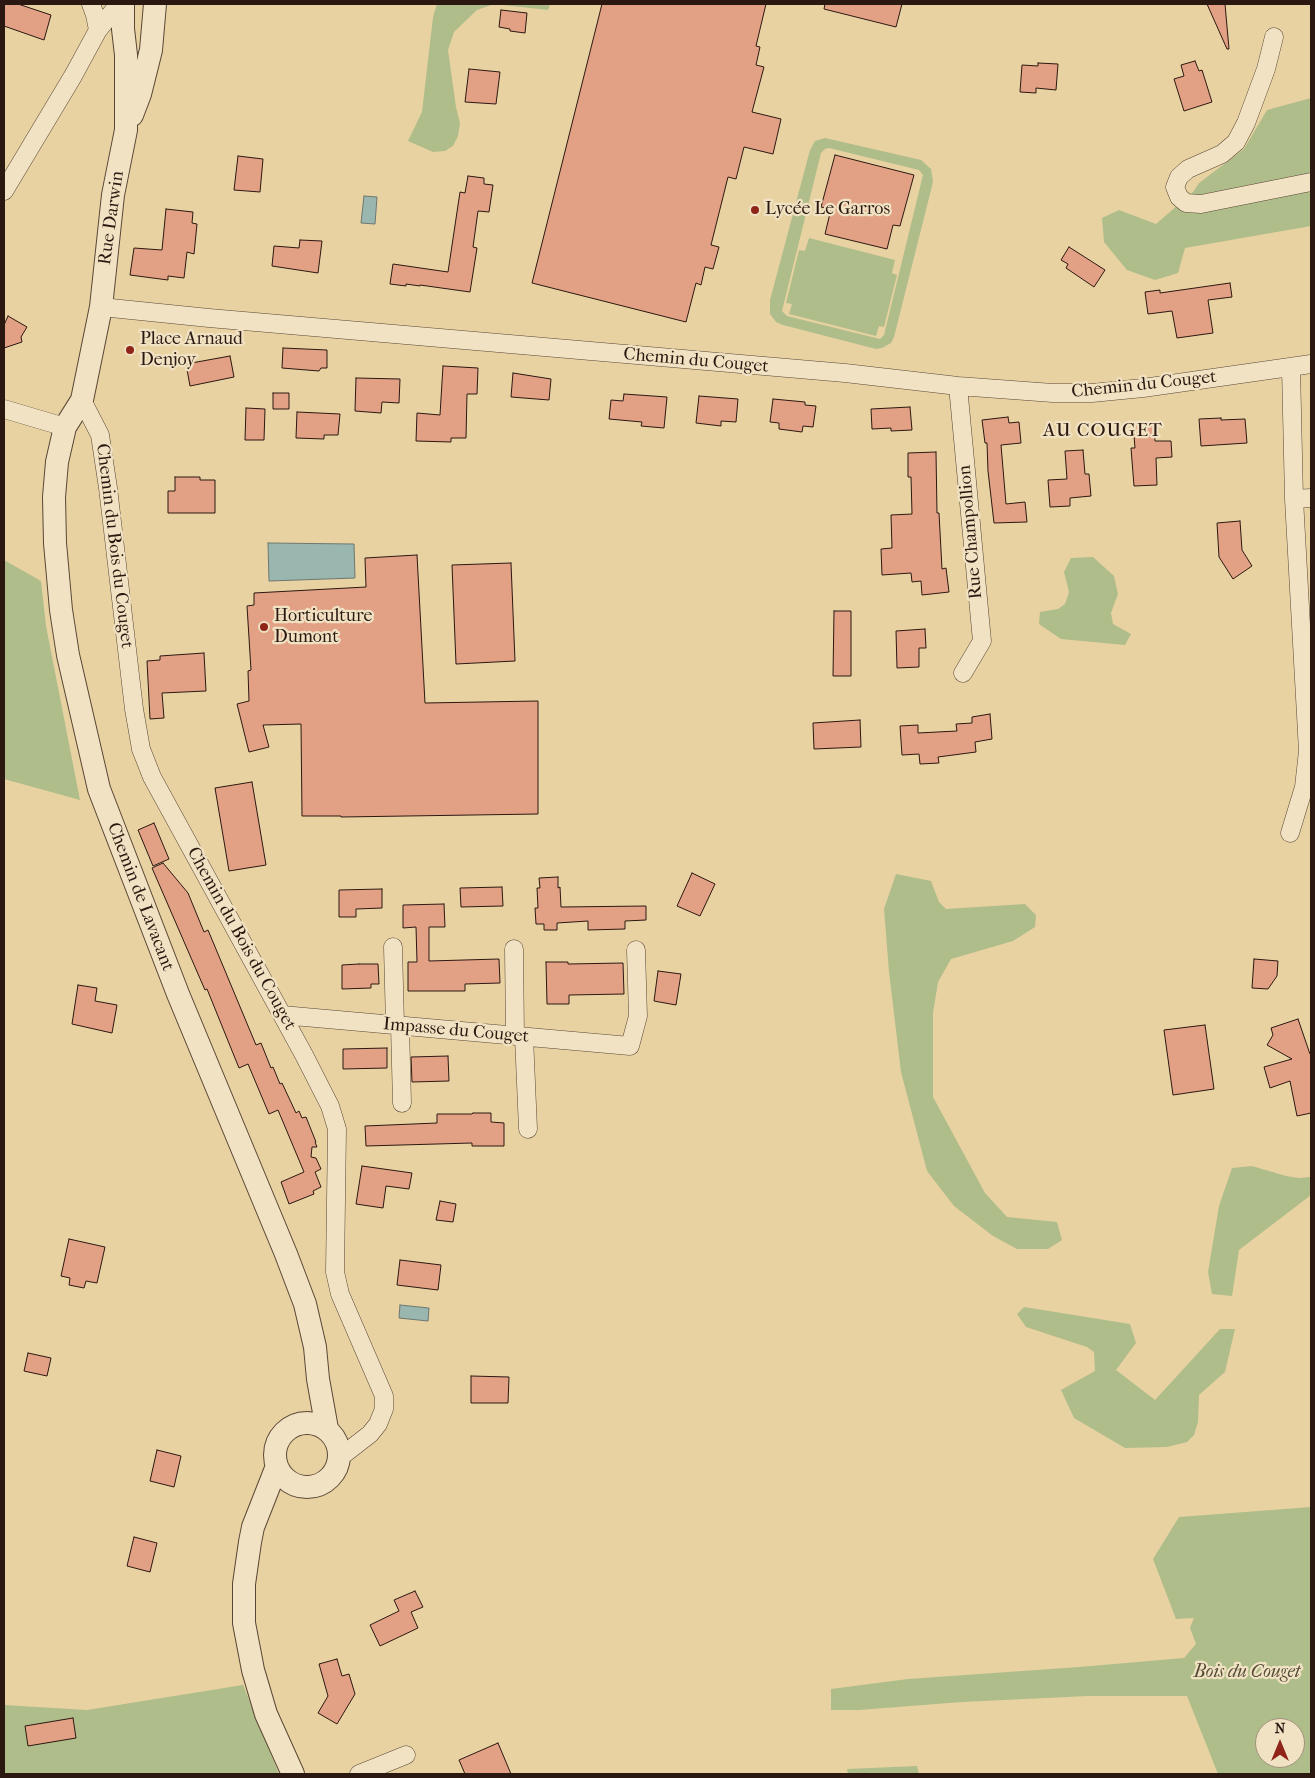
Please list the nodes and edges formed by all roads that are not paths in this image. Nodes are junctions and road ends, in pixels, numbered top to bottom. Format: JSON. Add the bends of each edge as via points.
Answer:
{"nodes":[{"id":1,"x":91,"y":4,"type":"edge"},
{"id":2,"x":119,"y":4,"type":"edge"},
{"id":3,"x":123,"y":4,"type":"edge"},
{"id":4,"x":155,"y":4,"type":"edge"},
{"id":5,"x":98,"y":30,"type":"junction"},
{"id":6,"x":1274,"y":37,"type":"dead end"},
{"id":7,"x":126,"y":130,"type":"junction"},
{"id":8,"x":1311,"y":182,"type":"edge"},
{"id":9,"x":4,"y":191,"type":"edge"},
{"id":10,"x":101,"y":307,"type":"junction"},
{"id":11,"x":1311,"y":364,"type":"edge"},
{"id":12,"x":1290,"y":368,"type":"junction"},
{"id":13,"x":958,"y":386,"type":"junction"},
{"id":14,"x":82,"y":400,"type":"junction"},
{"id":15,"x":4,"y":409,"type":"edge"},
{"id":16,"x":65,"y":427,"type":"junction"},
{"id":17,"x":1303,"y":499,"type":"edge"},
{"id":18,"x":963,"y":673,"type":"dead end"},
{"id":19,"x":1290,"y":833,"type":"dead end"},
{"id":20,"x":393,"y":947,"type":"dead end"},
{"id":21,"x":514,"y":949,"type":"dead end"},
{"id":22,"x":636,"y":950,"type":"dead end"},
{"id":23,"x":282,"y":1016,"type":"junction"},
{"id":24,"x":398,"y":1026,"type":"junction"},
{"id":25,"x":520,"y":1037,"type":"junction"},
{"id":26,"x":402,"y":1103,"type":"dead end"},
{"id":27,"x":528,"y":1129,"type":"dead end"},
{"id":28,"x":318,"y":1379,"type":"junction"},
{"id":29,"x":297,"y":1424,"type":"junction"},
{"id":30,"x":327,"y":1429,"type":"junction"},
{"id":31,"x":339,"y":1458,"type":"junction"},
{"id":32,"x":277,"y":1466,"type":"junction"},
{"id":33,"x":299,"y":1486,"type":"junction"},
{"id":34,"x":264,"y":1500,"type":"junction"},
{"id":35,"x":406,"y":1755,"type":"dead end"},
{"id":36,"x":293,"y":1774,"type":"edge"},
{"id":37,"x":359,"y":1774,"type":"edge"}],
"edges":[{"from":1,"to":5,"type":"street"},
{"from":2,"to":5,"type":"street"},
{"from":3,"to":7,"type":"street","name":"Rue Darwin"},
{"from":4,"to":7,"type":"street","name":"Rue Darwin","via":[[151,54]]},
{"from":5,"to":9,"type":"street"},
{"from":6,"to":8,"type":"street","via":[[1266,70],[1236,142],[1222,154],[1188,169],[1178,177],[1175,187],[1186,203],[1201,204]]},
{"from":7,"to":10,"type":"street","name":"Rue Darwin","via":[[113,195]]},
{"from":10,"to":13,"type":"street","name":"Chemin du Couget"},
{"from":10,"to":14,"type":"street"},
{"from":11,"to":12,"type":"street","name":"Chemin du Couget"},
{"from":12,"to":13,"type":"street","name":"Chemin du Couget","via":[[1092,393]]},
{"from":12,"to":17,"type":"street"},
{"from":13,"to":18,"type":"street","name":"Rue Champollion","via":[[982,641]]},
{"from":14,"to":16,"type":"street","name":"Chemin de Lavacant"},
{"from":14,"to":23,"type":"street","name":"Chemin du Bois du Couget","via":[[100,435],[141,749],[152,777]]},
{"from":15,"to":16,"type":"street"},
{"from":16,"to":28,"type":"street","name":"Chemin de Lavacant","via":[[54,497],[61,610],[99,789],[178,994],[305,1304]]},
{"from":17,"to":19,"type":"street","via":[[1308,751],[1304,787]]},
{"from":20,"to":24,"type":"street"},
{"from":21,"to":25,"type":"street"},
{"from":22,"to":25,"type":"street","name":"Impasse du Couget","via":[[638,1016],[630,1046]]},
{"from":23,"to":24,"type":"street","name":"Impasse du Couget"},
{"from":23,"to":31,"type":"street","name":"Chemin du Bois du Couget","via":[[330,1106],[337,1129],[335,1272],[340,1294],[384,1396],[384,1409],[378,1424]]},
{"from":24,"to":25,"type":"street","name":"Impasse du Couget"},
{"from":24,"to":26,"type":"street"},
{"from":25,"to":27,"type":"street"},
{"from":28,"to":29,"type":"street"},
{"from":28,"to":30,"type":"street","name":"Chemin de Lavacant"},
{"from":29,"to":30,"type":"street","via":[[318,1424]]},
{"from":29,"to":32,"type":"street","via":[[278,1441]]},
{"from":30,"to":31,"type":"street","via":[[339,1447]]},
{"from":31,"to":33,"type":"street","via":[[330,1478],[310,1487]]},
{"from":32,"to":33,"type":"street","via":[[282,1475]]},
{"from":32,"to":34,"type":"street"},
{"from":33,"to":34,"type":"street"},
{"from":34,"to":36,"type":"street","via":[[250,1542],[244,1584],[244,1622],[266,1714]]},
{"from":35,"to":37,"type":"street"}]}
